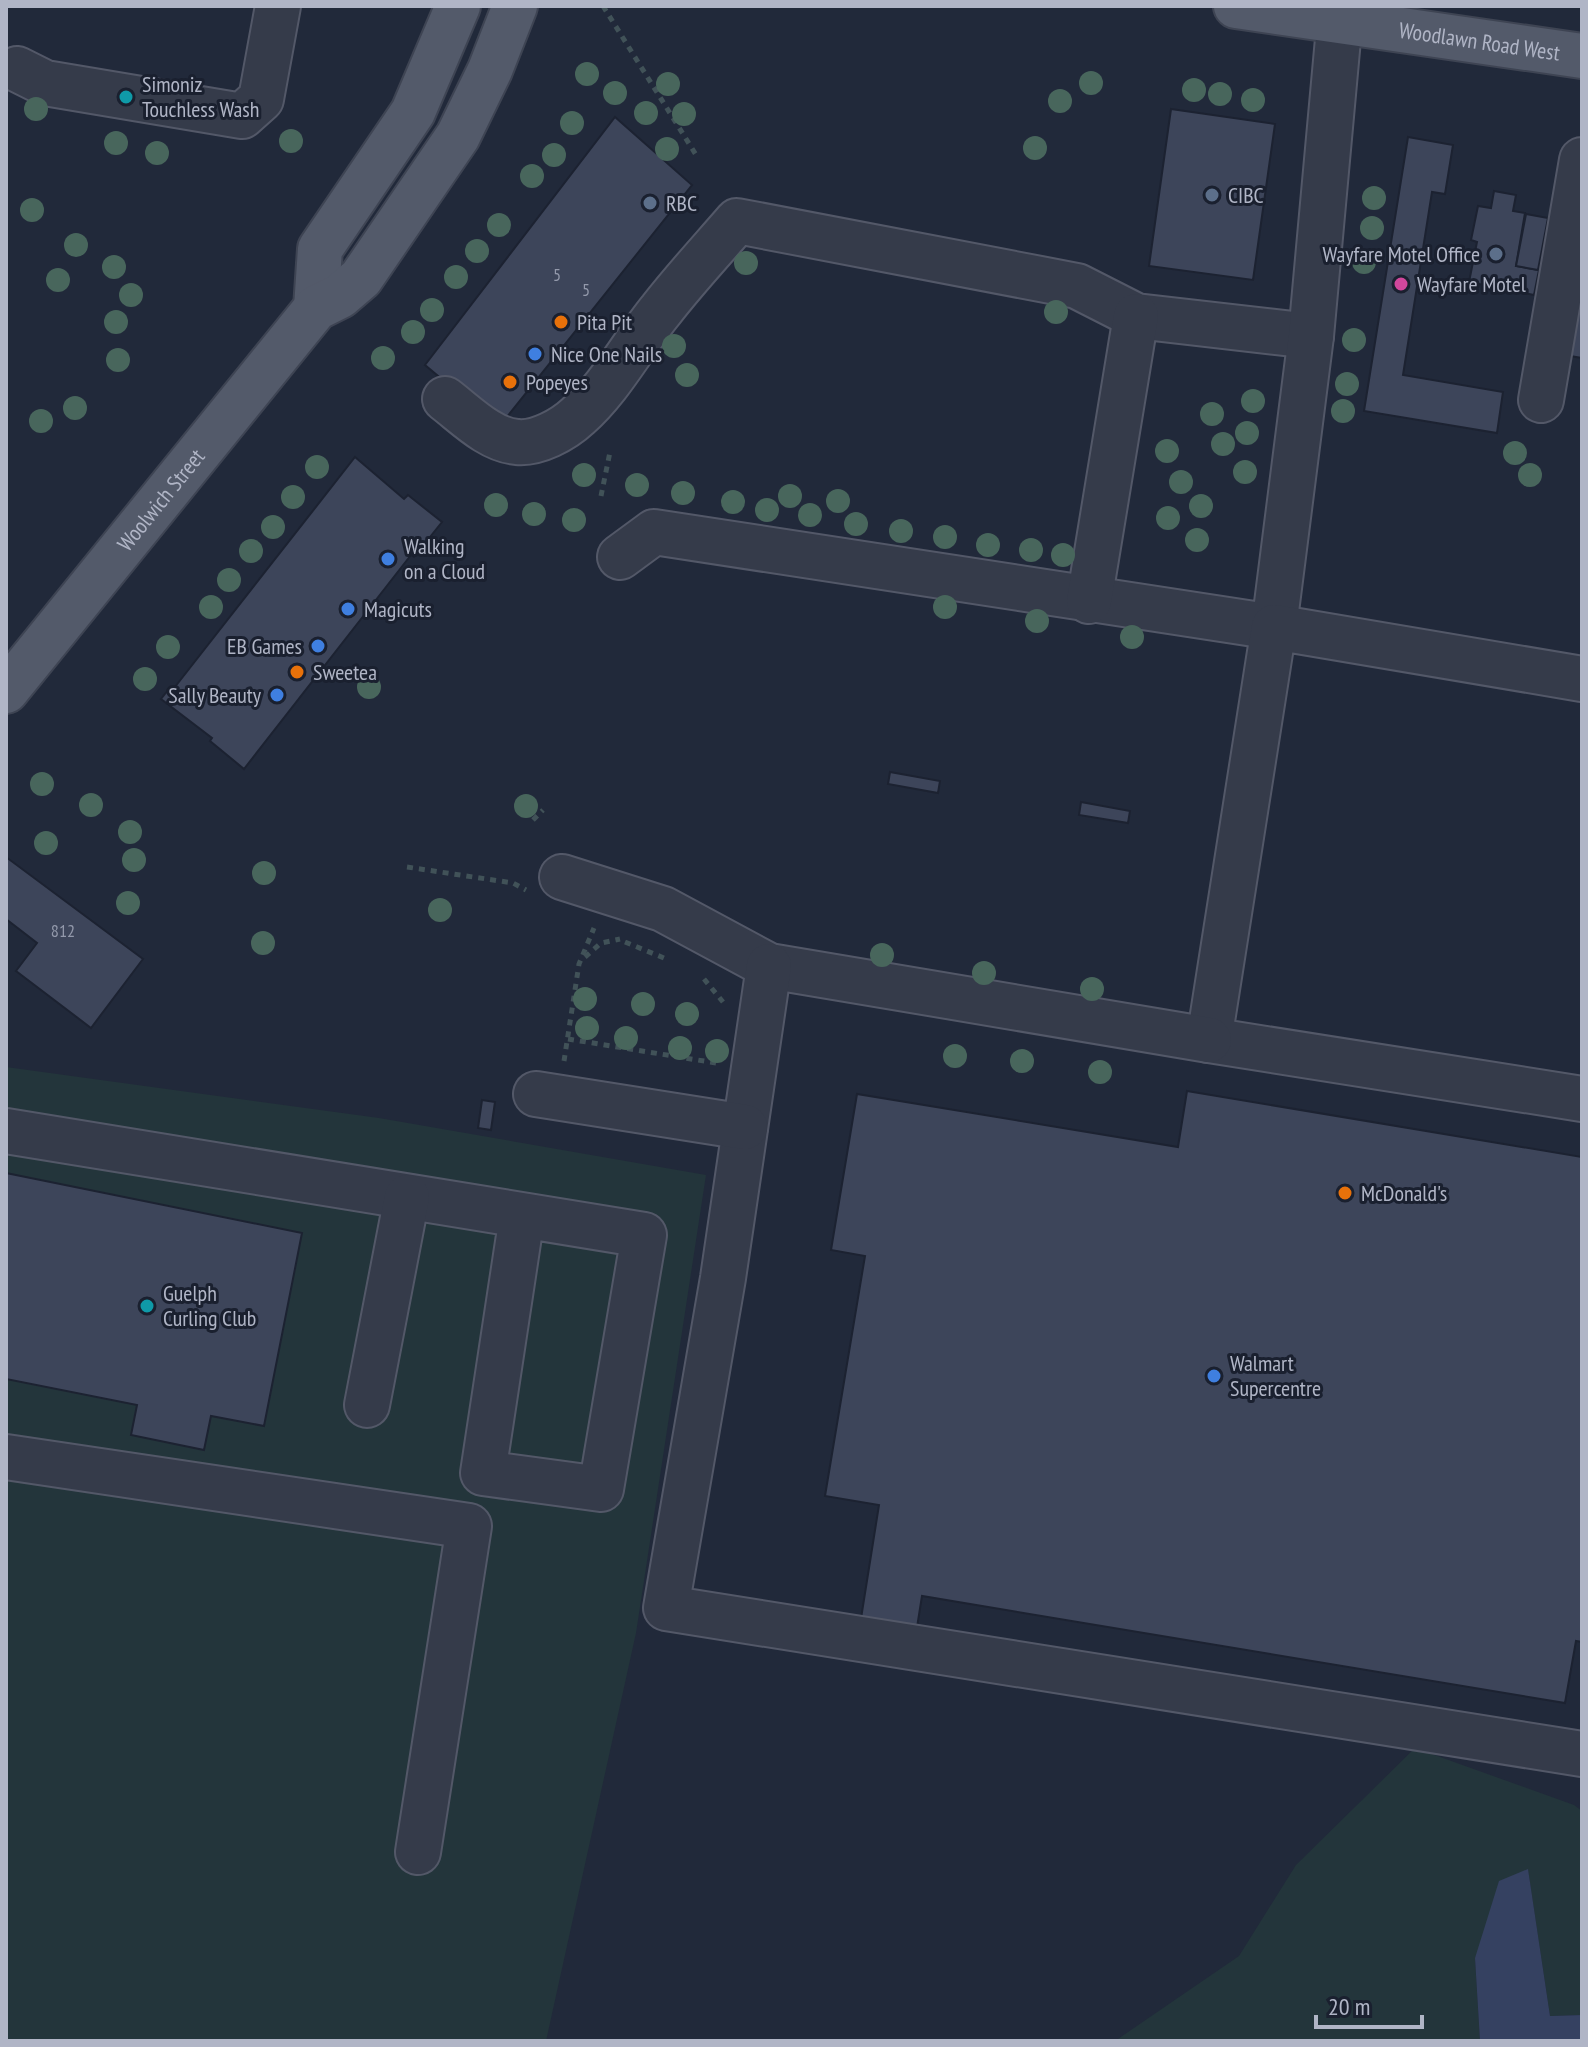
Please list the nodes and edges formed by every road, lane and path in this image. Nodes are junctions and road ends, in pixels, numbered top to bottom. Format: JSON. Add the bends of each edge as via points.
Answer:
{"nodes":[{"id":1,"x":278,"y":6,"type":"edge"},
{"id":2,"x":458,"y":6,"type":"edge"},
{"id":3,"x":515,"y":6,"type":"edge"},
{"id":4,"x":603,"y":6,"type":"edge"},
{"id":5,"x":1236,"y":6,"type":"edge"},
{"id":6,"x":1340,"y":14,"type":"edge"},
{"id":7,"x":1582,"y":56,"type":"edge"},
{"id":8,"x":17,"y":69,"type":"dead end"},
{"id":9,"x":698,"y":158,"type":"dead end"},
{"id":10,"x":1581,"y":174,"type":"edge"},
{"id":11,"x":316,"y":308,"type":"junction"},
{"id":12,"x":1136,"y":316,"type":"junction"},
{"id":13,"x":1311,"y":336,"type":"junction"},
{"id":14,"x":445,"y":399,"type":"dead end"},
{"id":15,"x":1541,"y":400,"type":"dead end"},
{"id":16,"x":610,"y":452,"type":"dead end"},
{"id":17,"x":601,"y":496,"type":"dead end"},
{"id":18,"x":620,"y":557,"type":"dead end"},
{"id":19,"x":1089,"y":601,"type":"junction"},
{"id":20,"x":1274,"y":627,"type":"junction"},
{"id":21,"x":1582,"y":679,"type":"edge"},
{"id":22,"x":6,"y":691,"type":"edge"},
{"id":23,"x":543,"y":810,"type":"dead end"},
{"id":24,"x":533,"y":820,"type":"dead end"},
{"id":25,"x":407,"y":867,"type":"dead end"},
{"id":26,"x":548,"y":888,"type":"joint"},
{"id":27,"x":592,"y":928,"type":"dead end"},
{"id":28,"x":620,"y":939,"type":"dead end"},
{"id":29,"x":579,"y":964,"type":"junction"},
{"id":30,"x":769,"y":966,"type":"junction"},
{"id":31,"x":568,"y":1038,"type":"junction"},
{"id":32,"x":1209,"y":1040,"type":"junction"},
{"id":33,"x":729,"y":1065,"type":"dead end"},
{"id":34,"x":547,"y":1096,"type":"joint"},
{"id":35,"x":1582,"y":1099,"type":"edge"},
{"id":36,"x":745,"y":1127,"type":"junction"},
{"id":37,"x":6,"y":1131,"type":"edge"},
{"id":38,"x":407,"y":1197,"type":"junction"},
{"id":39,"x":522,"y":1216,"type":"junction"},
{"id":40,"x":367,"y":1405,"type":"dead end"},
{"id":41,"x":6,"y":1457,"type":"edge"},
{"id":42,"x":483,"y":1473,"type":"junction"},
{"id":43,"x":469,"y":1526,"type":"junction"},
{"id":44,"x":1582,"y":1754,"type":"edge"},
{"id":45,"x":418,"y":1852,"type":"dead end"}],
"edges":[{"from":1,"to":8,"type":"lane","via":[[261,99],[242,116],[45,83]]},
{"from":2,"to":11,"type":"main road","via":[[413,112],[320,249]]},
{"from":3,"to":11,"type":"main road","name":"Woolwich Street","via":[[458,136],[361,278]]},
{"from":4,"to":9,"type":"path"},
{"from":5,"to":6,"type":"main road","name":"Woodlawn Road West"},
{"from":6,"to":7,"type":"main road","name":"Woodlawn Road West"},
{"from":6,"to":13,"type":"lane"},
{"from":10,"to":15,"type":"lane"},
{"from":11,"to":22,"type":"main road","name":"Woolwich Street"},
{"from":12,"to":13,"type":"lane"},
{"from":12,"to":14,"type":"lane","via":[[1077,286],[737,221],[661,309],[597,396],[559,429],[520,443],[499,439]]},
{"from":12,"to":19,"type":"lane"},
{"from":13,"to":20,"type":"lane"},
{"from":16,"to":17,"type":"path"},
{"from":18,"to":19,"type":"lane","via":[[654,532]]},
{"from":19,"to":20,"type":"lane"},
{"from":20,"to":21,"type":"lane"},
{"from":20,"to":32,"type":"lane"},
{"from":23,"to":24,"type":"path"},
{"from":25,"to":26,"type":"path"},
{"from":26,"to":30,"type":"lane","via":[[663,909]]},
{"from":27,"to":29,"type":"path"},
{"from":28,"to":29,"type":"path","via":[[601,943]]},
{"from":29,"to":31,"type":"path"},
{"from":30,"to":32,"type":"lane"},
{"from":30,"to":36,"type":"lane"},
{"from":31,"to":33,"type":"path"},
{"from":31,"to":34,"type":"path"},
{"from":32,"to":35,"type":"lane"},
{"from":34,"to":36,"type":"lane"},
{"from":36,"to":44,"type":"lane","via":[[666,1608]]},
{"from":37,"to":38,"type":"lane"},
{"from":38,"to":39,"type":"lane"},
{"from":38,"to":40,"type":"lane"},
{"from":39,"to":42,"type":"lane"},
{"from":39,"to":42,"type":"lane","via":[[644,1235],[601,1489]]},
{"from":41,"to":43,"type":"lane"},
{"from":42,"to":43,"type":"lane"},
{"from":43,"to":45,"type":"lane"}]}
